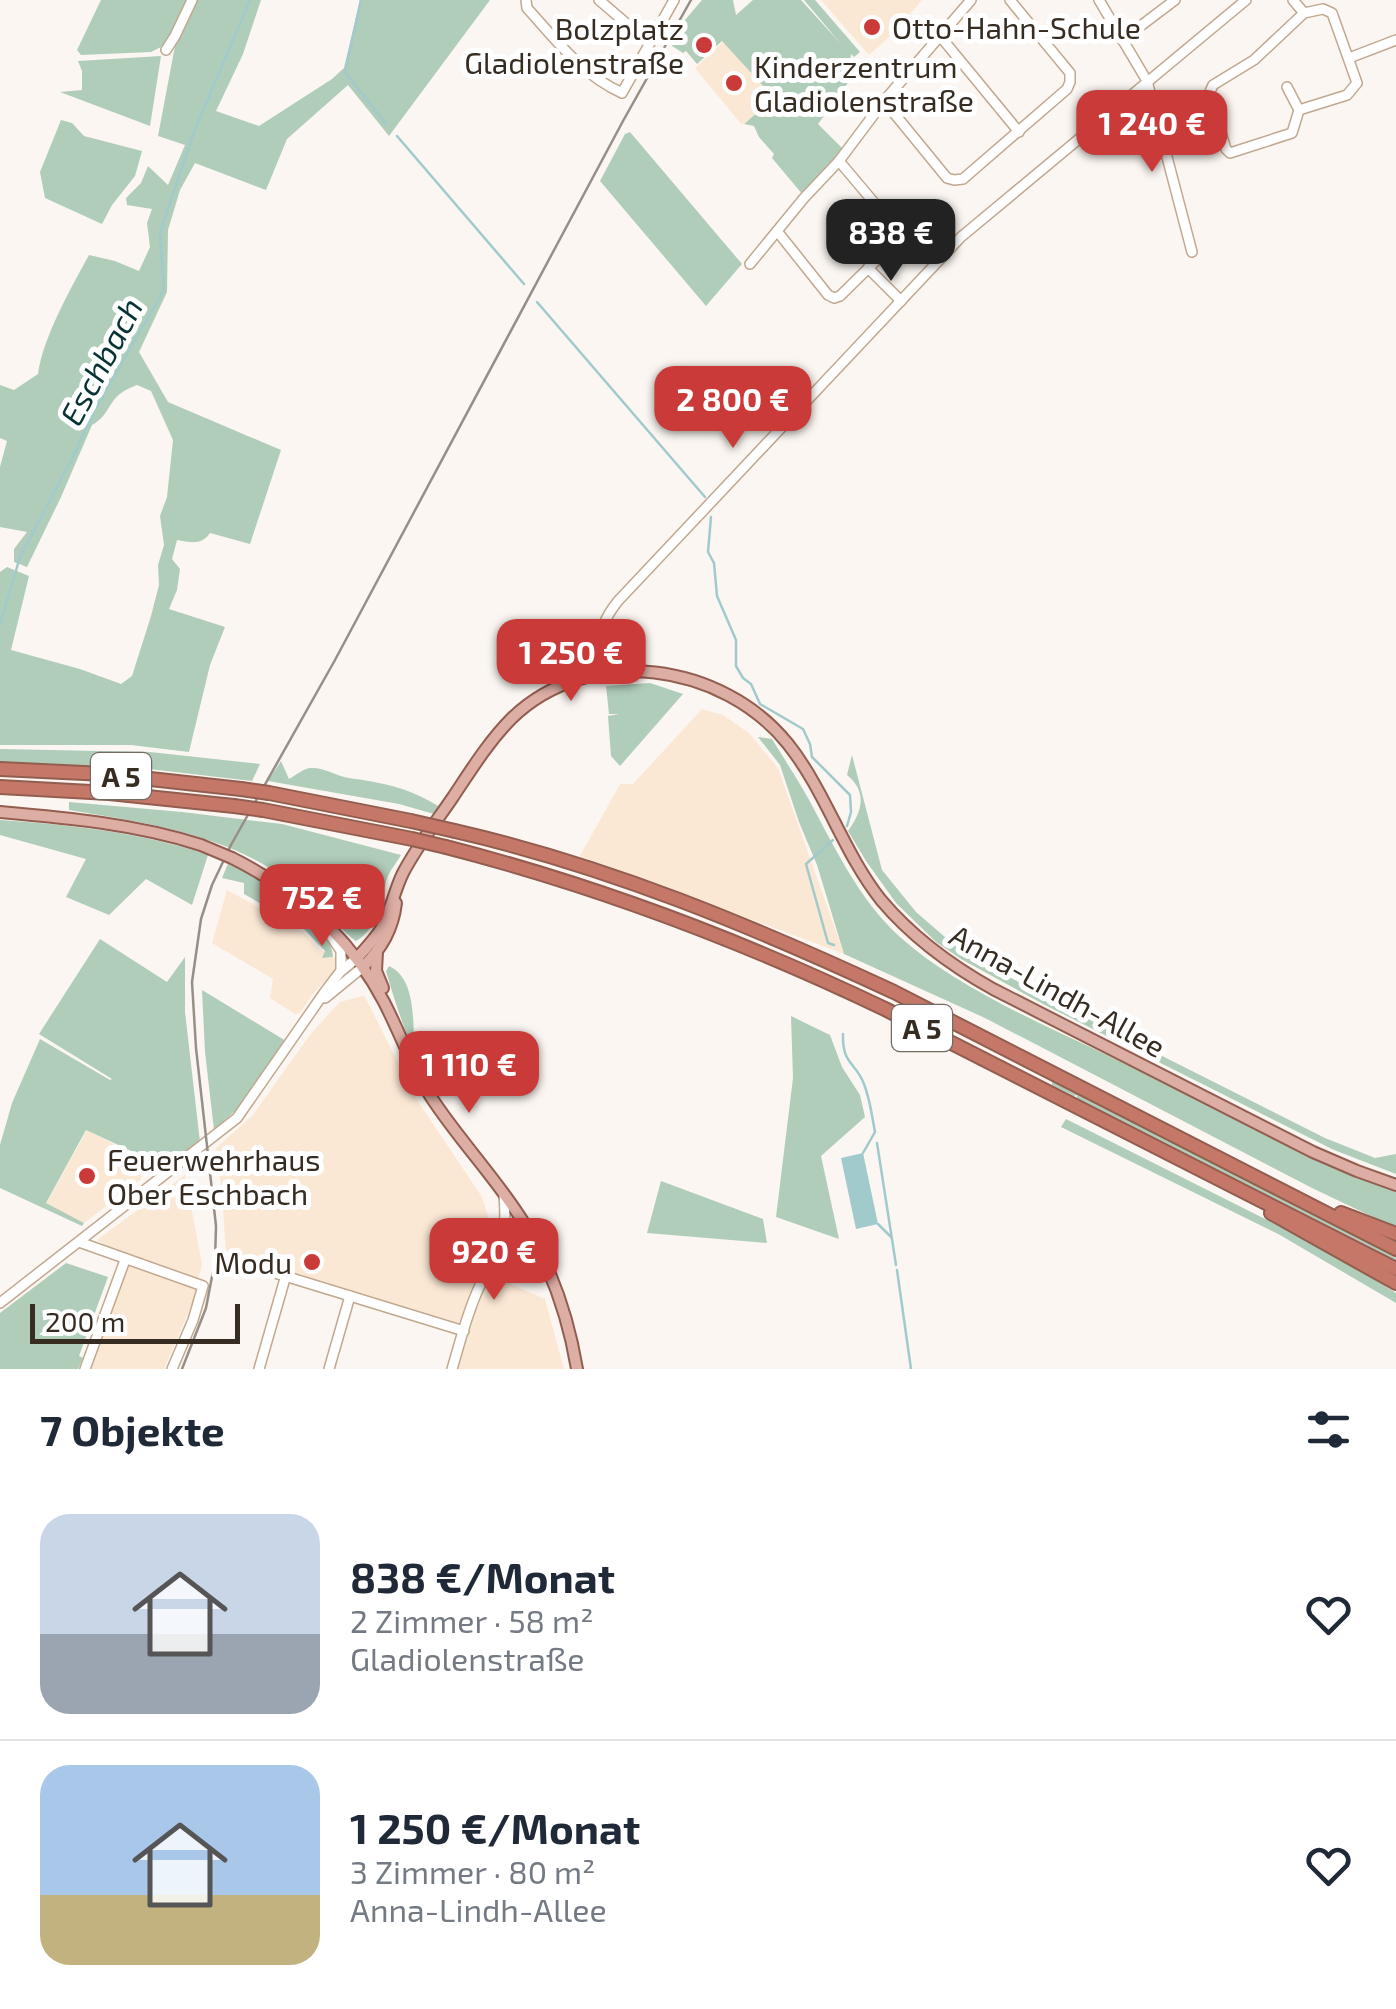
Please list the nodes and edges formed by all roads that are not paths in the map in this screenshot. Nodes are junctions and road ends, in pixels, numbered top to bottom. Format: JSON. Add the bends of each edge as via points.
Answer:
{"nodes":[{"id":1,"x":192,"y":0,"type":"edge"},
{"id":2,"x":526,"y":0,"type":"edge"},
{"id":3,"x":599,"y":0,"type":"edge"},
{"id":4,"x":674,"y":0,"type":"edge"},
{"id":5,"x":971,"y":0,"type":"edge"},
{"id":6,"x":1010,"y":0,"type":"edge"},
{"id":7,"x":1100,"y":0,"type":"edge"},
{"id":8,"x":1176,"y":0,"type":"edge"},
{"id":9,"x":1246,"y":0,"type":"edge"},
{"id":10,"x":1293,"y":0,"type":"edge"},
{"id":11,"x":1304,"y":13,"type":"junction"},
{"id":12,"x":940,"y":36,"type":"junction"},
{"id":13,"x":650,"y":40,"type":"junction"},
{"id":14,"x":1122,"y":40,"type":"junction"},
{"id":15,"x":1391,"y":43,"type":"edge"},
{"id":16,"x":166,"y":50,"type":"dead end"},
{"id":17,"x":1349,"y":58,"type":"junction"},
{"id":18,"x":1148,"y":81,"type":"junction"},
{"id":19,"x":1287,"y":87,"type":"dead end"},
{"id":20,"x":884,"y":101,"type":"junction"},
{"id":21,"x":1299,"y":110,"type":"junction"},
{"id":22,"x":1018,"y":132,"type":"junction"},
{"id":23,"x":839,"y":161,"type":"junction"},
{"id":24,"x":777,"y":232,"type":"junction"},
{"id":25,"x":1192,"y":252,"type":"dead end"},
{"id":26,"x":750,"y":264,"type":"dead end"},
{"id":27,"x":868,"y":268,"type":"junction"},
{"id":28,"x":901,"y":301,"type":"junction"},
{"id":29,"x":599,"y":674,"type":"junction"},
{"id":30,"x":0,"y":770,"type":"edge"},
{"id":31,"x":0,"y":787,"type":"edge"},
{"id":32,"x":0,"y":812,"type":"edge"},
{"id":33,"x":398,"y":884,"type":"junction"},
{"id":34,"x":316,"y":914,"type":"junction"},
{"id":35,"x":378,"y":952,"type":"junction"},
{"id":36,"x":360,"y":962,"type":"junction"},
{"id":37,"x":340,"y":972,"type":"junction"},
{"id":38,"x":318,"y":1002,"type":"junction"},
{"id":39,"x":401,"y":1036,"type":"junction"},
{"id":40,"x":1396,"y":1185,"type":"edge"},
{"id":41,"x":1236,"y":1188,"type":"junction"},
{"id":42,"x":1278,"y":1188,"type":"junction"},
{"id":43,"x":504,"y":1195,"type":"junction"},
{"id":44,"x":1396,"y":1234,"type":"edge"},
{"id":45,"x":79,"y":1242,"type":"junction"},
{"id":46,"x":536,"y":1244,"type":"junction"},
{"id":47,"x":1396,"y":1250,"type":"edge"},
{"id":48,"x":125,"y":1260,"type":"junction"},
{"id":49,"x":496,"y":1261,"type":"junction"},
{"id":50,"x":262,"y":1269,"type":"dead end"},
{"id":51,"x":1396,"y":1269,"type":"edge"},
{"id":52,"x":286,"y":1276,"type":"junction"},
{"id":53,"x":1396,"y":1286,"type":"edge"},
{"id":54,"x":350,"y":1296,"type":"junction"},
{"id":55,"x":0,"y":1303,"type":"edge"},
{"id":56,"x":464,"y":1331,"type":"junction"},
{"id":57,"x":85,"y":1369,"type":"edge"},
{"id":58,"x":172,"y":1369,"type":"edge"},
{"id":59,"x":259,"y":1369,"type":"edge"},
{"id":60,"x":329,"y":1369,"type":"edge"},
{"id":61,"x":452,"y":1369,"type":"edge"},
{"id":62,"x":577,"y":1369,"type":"edge"}],
"edges":[{"from":1,"to":16,"type":"street"},
{"from":2,"to":13,"type":"street","via":[[579,66],[622,93]]},
{"from":3,"to":13,"type":"street"},
{"from":4,"to":13,"type":"street"},
{"from":5,"to":12,"type":"street"},
{"from":6,"to":22,"type":"street","via":[[1070,73],[1067,89]]},
{"from":7,"to":14,"type":"street"},
{"from":8,"to":14,"type":"street"},
{"from":9,"to":18,"type":"street"},
{"from":10,"to":11,"type":"street"},
{"from":11,"to":17,"type":"street","via":[[1332,13]]},
{"from":11,"to":21,"type":"street","via":[[1254,60],[1212,84],[1209,94],[1230,153],[1292,133]]},
{"from":12,"to":20,"type":"street"},
{"from":12,"to":22,"type":"street"},
{"from":14,"to":18,"type":"street"},
{"from":15,"to":17,"type":"street"},
{"from":17,"to":21,"type":"street","via":[[1353,90]]},
{"from":18,"to":25,"type":"street"},
{"from":18,"to":28,"type":"street","via":[[961,236]]},
{"from":19,"to":21,"type":"street"},
{"from":20,"to":22,"type":"street","via":[[954,180]]},
{"from":20,"to":23,"type":"street"},
{"from":23,"to":24,"type":"street"},
{"from":23,"to":27,"type":"street","via":[[898,231]]},
{"from":24,"to":26,"type":"street"},
{"from":24,"to":27,"type":"street","via":[[828,296],[840,296]]},
{"from":27,"to":28,"type":"street"},
{"from":28,"to":29,"type":"street","via":[[612,608],[600,634]]},
{"from":29,"to":33,"type":"main road","name":"Anna-Lindh-Allee","via":[[554,690],[514,716]]},
{"from":29,"to":40,"type":"main road","name":"Anna-Lindh-Allee","via":[[678,676],[755,712],[796,756],[868,882],[910,931],[960,970],[1313,1152]]},
{"from":30,"to":42,"type":"highway","number":"A 5","bridge":true,"via":[[269,793],[455,831],[620,878],[735,920],[894,992]]},
{"from":31,"to":41,"type":"highway","number":"A 5","bridge":true,"via":[[263,810],[446,846],[598,890],[804,970]]},
{"from":32,"to":34,"type":"main road","bridge":true,"via":[[165,834],[232,858]]},
{"from":33,"to":35,"type":"main road","via":[[394,916]]},
{"from":33,"to":36,"type":"main road"},
{"from":34,"to":36,"type":"main road"},
{"from":34,"to":37,"type":"street","via":[[342,951]]},
{"from":35,"to":36,"type":"main road"},
{"from":35,"to":39,"type":"main road","via":[[376,971]]},
{"from":36,"to":37,"type":"street"},
{"from":36,"to":38,"type":"street"},
{"from":36,"to":39,"type":"main road"},
{"from":37,"to":38,"type":"street"},
{"from":38,"to":45,"type":"street","via":[[237,1118]]},
{"from":39,"to":43,"type":"main road","via":[[431,1096]]},
{"from":41,"to":51,"type":"highway","number":"A 5"},
{"from":41,"to":53,"type":"highway"},
{"from":42,"to":44,"type":"highway"},
{"from":42,"to":47,"type":"highway","number":"A 5"},
{"from":43,"to":46,"type":"main road"},
{"from":43,"to":49,"type":"street","via":[[504,1240]]},
{"from":45,"to":48,"type":"street"},
{"from":45,"to":55,"type":"street"},
{"from":46,"to":49,"type":"street","via":[[520,1243]]},
{"from":46,"to":62,"type":"main road","via":[[561,1302]]},
{"from":48,"to":57,"type":"street"},
{"from":48,"to":58,"type":"street","via":[[204,1286]]},
{"from":49,"to":56,"type":"street","via":[[480,1281]]},
{"from":50,"to":52,"type":"street"},
{"from":52,"to":54,"type":"street"},
{"from":52,"to":59,"type":"street"},
{"from":54,"to":56,"type":"street"},
{"from":54,"to":60,"type":"street"},
{"from":56,"to":61,"type":"street"}]}
